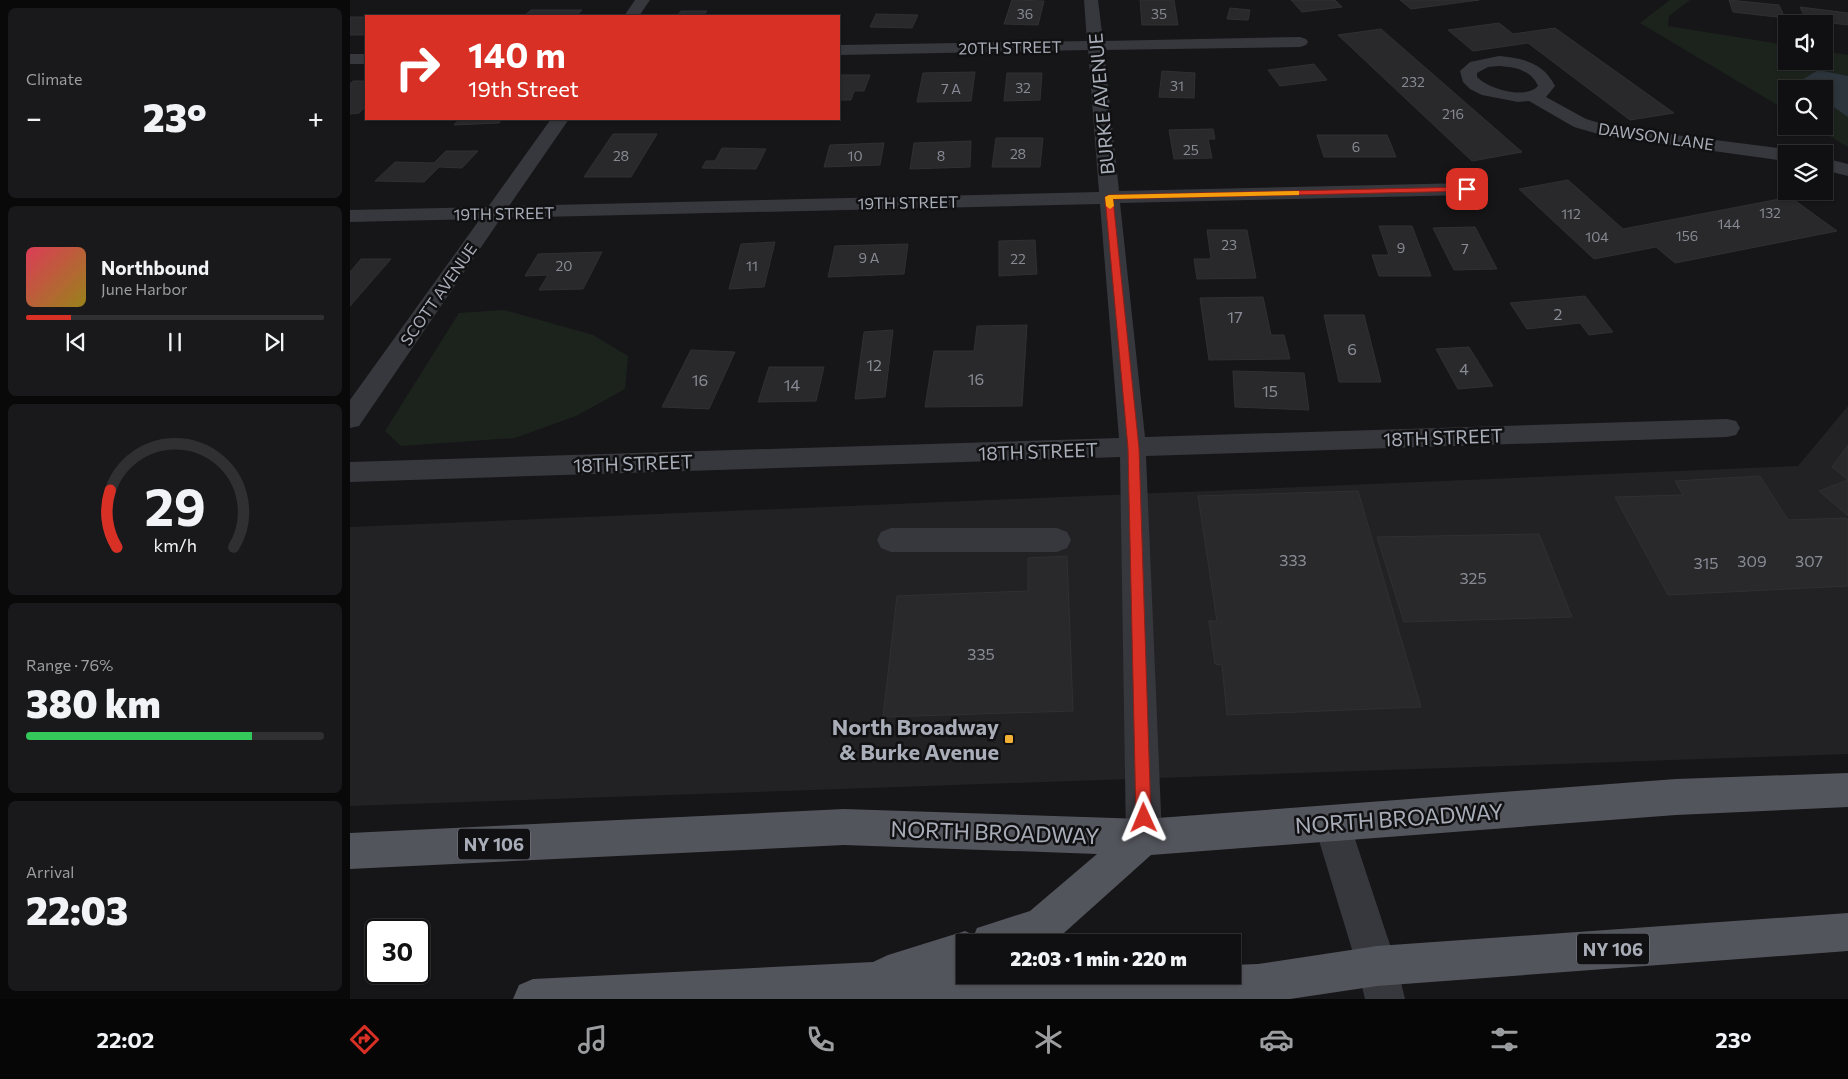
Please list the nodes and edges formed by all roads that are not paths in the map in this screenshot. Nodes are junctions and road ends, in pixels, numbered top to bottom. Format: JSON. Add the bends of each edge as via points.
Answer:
{"nodes":[{"id":1,"x":642,"y":0,"type":"edge"},
{"id":2,"x":1091,"y":0,"type":"edge"},
{"id":3,"x":632,"y":15,"type":"edge"},
{"id":4,"x":1300,"y":42,"type":"dead end"},
{"id":5,"x":1095,"y":45,"type":"junction"},
{"id":6,"x":840,"y":50,"type":"edge"},
{"id":7,"x":365,"y":59,"type":"edge"},
{"id":8,"x":350,"y":60,"type":"edge"},
{"id":9,"x":1532,"y":96,"type":"dead end"},
{"id":10,"x":559,"y":120,"type":"edge"},
{"id":11,"x":1778,"y":154,"type":"edge"},
{"id":12,"x":1833,"y":166,"type":"edge"},
{"id":13,"x":1848,"y":170,"type":"edge"},
{"id":14,"x":1467,"y":189,"type":"dead end"},
{"id":15,"x":1109,"y":197,"type":"junction"},
{"id":16,"x":494,"y":213,"type":"junction"},
{"id":17,"x":350,"y":216,"type":"edge"},
{"id":18,"x":350,"y":420,"type":"edge"},
{"id":19,"x":1726,"y":428,"type":"dead end"},
{"id":20,"x":1133,"y":448,"type":"junction"},
{"id":21,"x":350,"y":472,"type":"edge"},
{"id":22,"x":891,"y":540,"type":"dead end"},
{"id":23,"x":1057,"y":540,"type":"dead end"},
{"id":24,"x":1848,"y":790,"type":"edge"},
{"id":25,"x":1332,"y":824,"type":"junction"},
{"id":26,"x":1144,"y":837,"type":"junction"},
{"id":27,"x":350,"y":851,"type":"edge"},
{"id":28,"x":1848,"y":932,"type":"edge"},
{"id":29,"x":1018,"y":934,"type":"edge"},
{"id":30,"x":956,"y":954,"type":"edge"},
{"id":31,"x":865,"y":982,"type":"junction"},
{"id":32,"x":1381,"y":983,"type":"edge"},
{"id":33,"x":533,"y":999,"type":"edge"}],
"edges":[{"from":1,"to":3,"type":"street"},
{"from":2,"to":5,"type":"street","name":"BURKE AVENUE"},
{"from":4,"to":5,"type":"street","name":"20TH STREET"},
{"from":5,"to":6,"type":"street","name":"20TH STREET"},
{"from":5,"to":15,"type":"street","name":"BURKE AVENUE"},
{"from":7,"to":8,"type":"street"},
{"from":9,"to":11,"type":"street","name":"DAWSON LANE","via":[[1580,123],[1611,132]]},
{"from":10,"to":16,"type":"street","name":"SCOTT AVENUE"},
{"from":12,"to":13,"type":"street"},
{"from":14,"to":15,"type":"street","name":"19TH STREET"},
{"from":15,"to":16,"type":"street","name":"19TH STREET"},
{"from":15,"to":20,"type":"street","name":"BURKE AVENUE"},
{"from":16,"to":17,"type":"street","name":"19TH STREET"},
{"from":16,"to":18,"type":"street","name":"SCOTT AVENUE"},
{"from":19,"to":20,"type":"street","name":"18TH STREET"},
{"from":20,"to":21,"type":"street","name":"18TH STREET"},
{"from":20,"to":26,"type":"street","name":"BURKE AVENUE"},
{"from":22,"to":23,"type":"street"},
{"from":24,"to":25,"type":"main road","name":"NORTH BROADWAY","number":"NY 106","via":[[1676,797]]},
{"from":25,"to":26,"type":"main road","name":"NORTH BROADWAY","number":"NY 106"},
{"from":25,"to":32,"type":"street"},
{"from":26,"to":27,"type":"main road","name":"NORTH BROADWAY","number":"NY 106","via":[[844,827]]},
{"from":26,"to":29,"type":"main road","via":[[1041,927]]},
{"from":28,"to":32,"type":"main road","number":"NY 106"},
{"from":30,"to":31,"type":"main road"},
{"from":31,"to":32,"type":"main road","number":"NY 106","via":[[1104,987]]},
{"from":31,"to":33,"type":"main road","number":"NY 106"}]}
